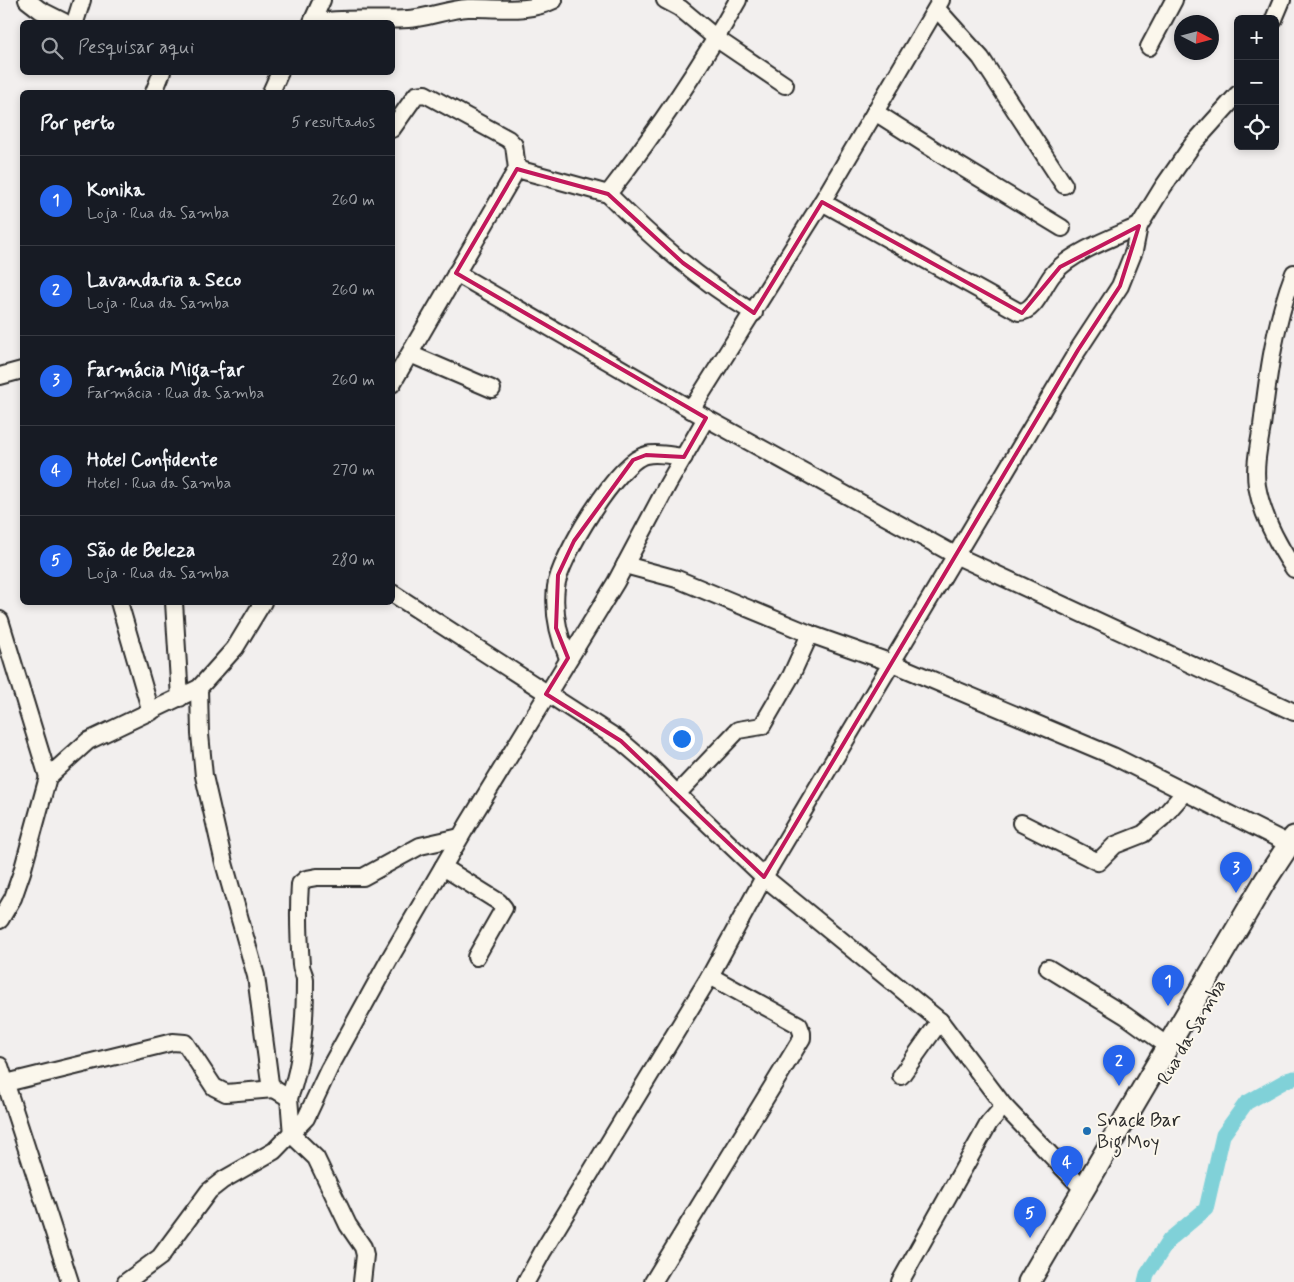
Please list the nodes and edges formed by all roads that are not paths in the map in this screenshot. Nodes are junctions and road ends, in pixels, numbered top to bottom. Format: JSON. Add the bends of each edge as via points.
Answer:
{"nodes":[{"id":1,"x":27,"y":0,"type":"edge"},
{"id":2,"x":82,"y":0,"type":"edge"},
{"id":3,"x":322,"y":0,"type":"edge"},
{"id":4,"x":554,"y":0,"type":"edge"},
{"id":5,"x":666,"y":0,"type":"edge"},
{"id":6,"x":738,"y":0,"type":"edge"},
{"id":7,"x":1174,"y":0,"type":"edge"},
{"id":8,"x":1282,"y":0,"type":"edge"},
{"id":9,"x":939,"y":4,"type":"edge"},
{"id":10,"x":1276,"y":15,"type":"edge"},
{"id":11,"x":60,"y":20,"type":"edge"},
{"id":12,"x":76,"y":20,"type":"edge"},
{"id":13,"x":313,"y":20,"type":"edge"},
{"id":14,"x":336,"y":20,"type":"edge"},
{"id":15,"x":717,"y":39,"type":"junction"},
{"id":16,"x":1148,"y":47,"type":"dead end"},
{"id":17,"x":161,"y":75,"type":"edge"},
{"id":18,"x":279,"y":75,"type":"edge"},
{"id":19,"x":785,"y":85,"type":"dead end"},
{"id":20,"x":155,"y":90,"type":"edge"},
{"id":21,"x":272,"y":90,"type":"edge"},
{"id":22,"x":1234,"y":98,"type":"edge"},
{"id":23,"x":876,"y":112,"type":"junction"},
{"id":24,"x":395,"y":126,"type":"edge"},
{"id":25,"x":517,"y":169,"type":"junction"},
{"id":26,"x":1064,"y":185,"type":"dead end"},
{"id":27,"x":608,"y":194,"type":"junction"},
{"id":28,"x":822,"y":202,"type":"junction"},
{"id":29,"x":1139,"y":226,"type":"junction"},
{"id":30,"x":1062,"y":228,"type":"dead end"},
{"id":31,"x":456,"y":273,"type":"junction"},
{"id":32,"x":1294,"y":273,"type":"edge"},
{"id":33,"x":754,"y":312,"type":"junction"},
{"id":34,"x":410,"y":354,"type":"junction"},
{"id":35,"x":20,"y":371,"type":"edge"},
{"id":36,"x":0,"y":376,"type":"edge"},
{"id":37,"x":395,"y":379,"type":"edge"},
{"id":38,"x":492,"y":389,"type":"dead end"},
{"id":39,"x":691,"y":410,"type":"junction"},
{"id":40,"x":706,"y":418,"type":"junction"},
{"id":41,"x":684,"y":457,"type":"junction"},
{"id":42,"x":957,"y":556,"type":"junction"},
{"id":43,"x":625,"y":564,"type":"junction"},
{"id":44,"x":1294,"y":569,"type":"edge"},
{"id":45,"x":395,"y":594,"type":"edge"},
{"id":46,"x":119,"y":605,"type":"edge"},
{"id":47,"x":174,"y":605,"type":"edge"},
{"id":48,"x":261,"y":605,"type":"edge"},
{"id":49,"x":0,"y":620,"type":"edge"},
{"id":50,"x":810,"y":634,"type":"junction"},
{"id":51,"x":568,"y":658,"type":"junction"},
{"id":52,"x":892,"y":663,"type":"junction"},
{"id":53,"x":198,"y":688,"type":"junction"},
{"id":54,"x":546,"y":694,"type":"junction"},
{"id":55,"x":180,"y":698,"type":"junction"},
{"id":56,"x":151,"y":712,"type":"junction"},
{"id":57,"x":1294,"y":712,"type":"edge"},
{"id":58,"x":48,"y":777,"type":"junction"},
{"id":59,"x":1184,"y":793,"type":"junction"},
{"id":60,"x":677,"y":794,"type":"junction"},
{"id":61,"x":1021,"y":823,"type":"dead end"},
{"id":62,"x":460,"y":838,"type":"junction"},
{"id":63,"x":1292,"y":847,"type":"edge"},
{"id":64,"x":443,"y":867,"type":"junction"},
{"id":65,"x":764,"y":877,"type":"junction"},
{"id":66,"x":0,"y":920,"type":"edge"},
{"id":67,"x":476,"y":957,"type":"dead end"},
{"id":68,"x":1048,"y":968,"type":"dead end"},
{"id":69,"x":710,"y":976,"type":"junction"},
{"id":70,"x":940,"y":1021,"type":"junction"},
{"id":71,"x":1169,"y":1047,"type":"junction"},
{"id":72,"x":0,"y":1066,"type":"edge"},
{"id":73,"x":901,"y":1076,"type":"dead end"},
{"id":74,"x":6,"y":1083,"type":"junction"},
{"id":75,"x":274,"y":1089,"type":"junction"},
{"id":76,"x":289,"y":1098,"type":"junction"},
{"id":77,"x":1004,"y":1106,"type":"junction"},
{"id":78,"x":292,"y":1134,"type":"junction"},
{"id":79,"x":1083,"y":1189,"type":"junction"},
{"id":80,"x":70,"y":1282,"type":"edge"},
{"id":81,"x":126,"y":1282,"type":"edge"},
{"id":82,"x":362,"y":1282,"type":"edge"},
{"id":83,"x":526,"y":1282,"type":"edge"},
{"id":84,"x":653,"y":1282,"type":"edge"},
{"id":85,"x":900,"y":1282,"type":"edge"},
{"id":86,"x":1029,"y":1282,"type":"edge"},
{"id":87,"x":1044,"y":1282,"type":"edge"}],
"edges":[{"from":1,"to":11,"type":"street"},
{"from":2,"to":12,"type":"street"},
{"from":3,"to":13,"type":"street"},
{"from":4,"to":14,"type":"street","via":[[536,8],[519,10],[466,8],[406,19]]},
{"from":5,"to":15,"type":"street"},
{"from":6,"to":15,"type":"street"},
{"from":7,"to":16,"type":"street"},
{"from":8,"to":10,"type":"street"},
{"from":9,"to":23,"type":"street"},
{"from":9,"to":26,"type":"street","via":[[981,58]]},
{"from":15,"to":19,"type":"street"},
{"from":15,"to":27,"type":"street","via":[[640,154]]},
{"from":17,"to":20,"type":"street"},
{"from":18,"to":21,"type":"street"},
{"from":22,"to":29,"type":"street","via":[[1193,144]]},
{"from":23,"to":28,"type":"street"},
{"from":23,"to":30,"type":"street"},
{"from":24,"to":25,"type":"street","via":[[416,94],[425,94],[508,138],[514,145]]},
{"from":25,"to":27,"type":"street"},
{"from":25,"to":31,"type":"street"},
{"from":27,"to":33,"type":"street","via":[[683,264]]},
{"from":28,"to":29,"type":"street","via":[[1019,312],[1029,308],[1060,266]]},
{"from":28,"to":33,"type":"street"},
{"from":29,"to":42,"type":"street","via":[[1134,251],[1120,286],[1078,350]]},
{"from":31,"to":34,"type":"street"},
{"from":31,"to":39,"type":"street"},
{"from":32,"to":44,"type":"street","via":[[1284,300],[1269,370],[1256,465],[1261,501],[1279,544]]},
{"from":33,"to":39,"type":"street"},
{"from":34,"to":37,"type":"street"},
{"from":34,"to":38,"type":"street"},
{"from":35,"to":36,"type":"street"},
{"from":39,"to":40,"type":"street"},
{"from":40,"to":41,"type":"street"},
{"from":40,"to":42,"type":"street"},
{"from":41,"to":43,"type":"street"},
{"from":41,"to":51,"type":"street","via":[[646,455],[633,460],[615,480],[574,541],[558,575],[556,595],[556,628]]},
{"from":42,"to":52,"type":"street"},
{"from":42,"to":57,"type":"street"},
{"from":43,"to":50,"type":"street","via":[[677,579]]},
{"from":43,"to":51,"type":"street"},
{"from":45,"to":54,"type":"street"},
{"from":46,"to":56,"type":"street"},
{"from":47,"to":55,"type":"street"},
{"from":48,"to":53,"type":"street","via":[[235,648]]},
{"from":49,"to":58,"type":"street"},
{"from":50,"to":52,"type":"street"},
{"from":50,"to":60,"type":"street","via":[[791,676],[762,726],[738,730]]},
{"from":51,"to":54,"type":"street"},
{"from":52,"to":59,"type":"street","via":[[1113,756]]},
{"from":52,"to":65,"type":"street"},
{"from":53,"to":55,"type":"street"},
{"from":53,"to":75,"type":"street","via":[[204,776],[224,863],[256,976],[270,1083]]},
{"from":54,"to":60,"type":"street","via":[[621,741]]},
{"from":54,"to":62,"type":"street"},
{"from":55,"to":56,"type":"street"},
{"from":56,"to":58,"type":"street","via":[[88,741]]},
{"from":58,"to":66,"type":"street","via":[[22,872],[13,898]]},
{"from":59,"to":61,"type":"street","via":[[1143,834],[1115,846],[1098,862]]},
{"from":59,"to":63,"type":"street"},
{"from":60,"to":65,"type":"street"},
{"from":62,"to":64,"type":"street"},
{"from":62,"to":76,"type":"street","via":[[420,846],[363,877],[317,876],[300,884],[301,968],[305,980],[300,1054],[296,1081]]},
{"from":63,"to":71,"type":"main road","name":"Rua da Samba"},
{"from":63,"to":87,"type":"main road","name":"Rua da Samba","via":[[1266,904],[1196,1027]]},
{"from":64,"to":67,"type":"street","via":[[504,908]]},
{"from":64,"to":78,"type":"street","via":[[329,1069],[306,1118]]},
{"from":65,"to":69,"type":"street"},
{"from":65,"to":70,"type":"street"},
{"from":68,"to":71,"type":"street"},
{"from":69,"to":83,"type":"street"},
{"from":69,"to":84,"type":"street","via":[[798,1026],[802,1038]]},
{"from":70,"to":73,"type":"street"},
{"from":70,"to":77,"type":"street"},
{"from":71,"to":79,"type":"main road","name":"Rua da Samba"},
{"from":72,"to":74,"type":"street"},
{"from":74,"to":75,"type":"street","via":[[173,1042],[185,1043],[214,1087],[226,1094]]},
{"from":74,"to":80,"type":"street"},
{"from":75,"to":76,"type":"street"},
{"from":76,"to":78,"type":"street"},
{"from":77,"to":79,"type":"street"},
{"from":77,"to":85,"type":"street","via":[[985,1131]]},
{"from":78,"to":81,"type":"street","via":[[274,1152],[222,1180],[209,1192],[160,1257]]},
{"from":78,"to":82,"type":"street","via":[[316,1158],[348,1225],[363,1247]]},
{"from":79,"to":86,"type":"main road","name":"Rua da Samba"}]}
